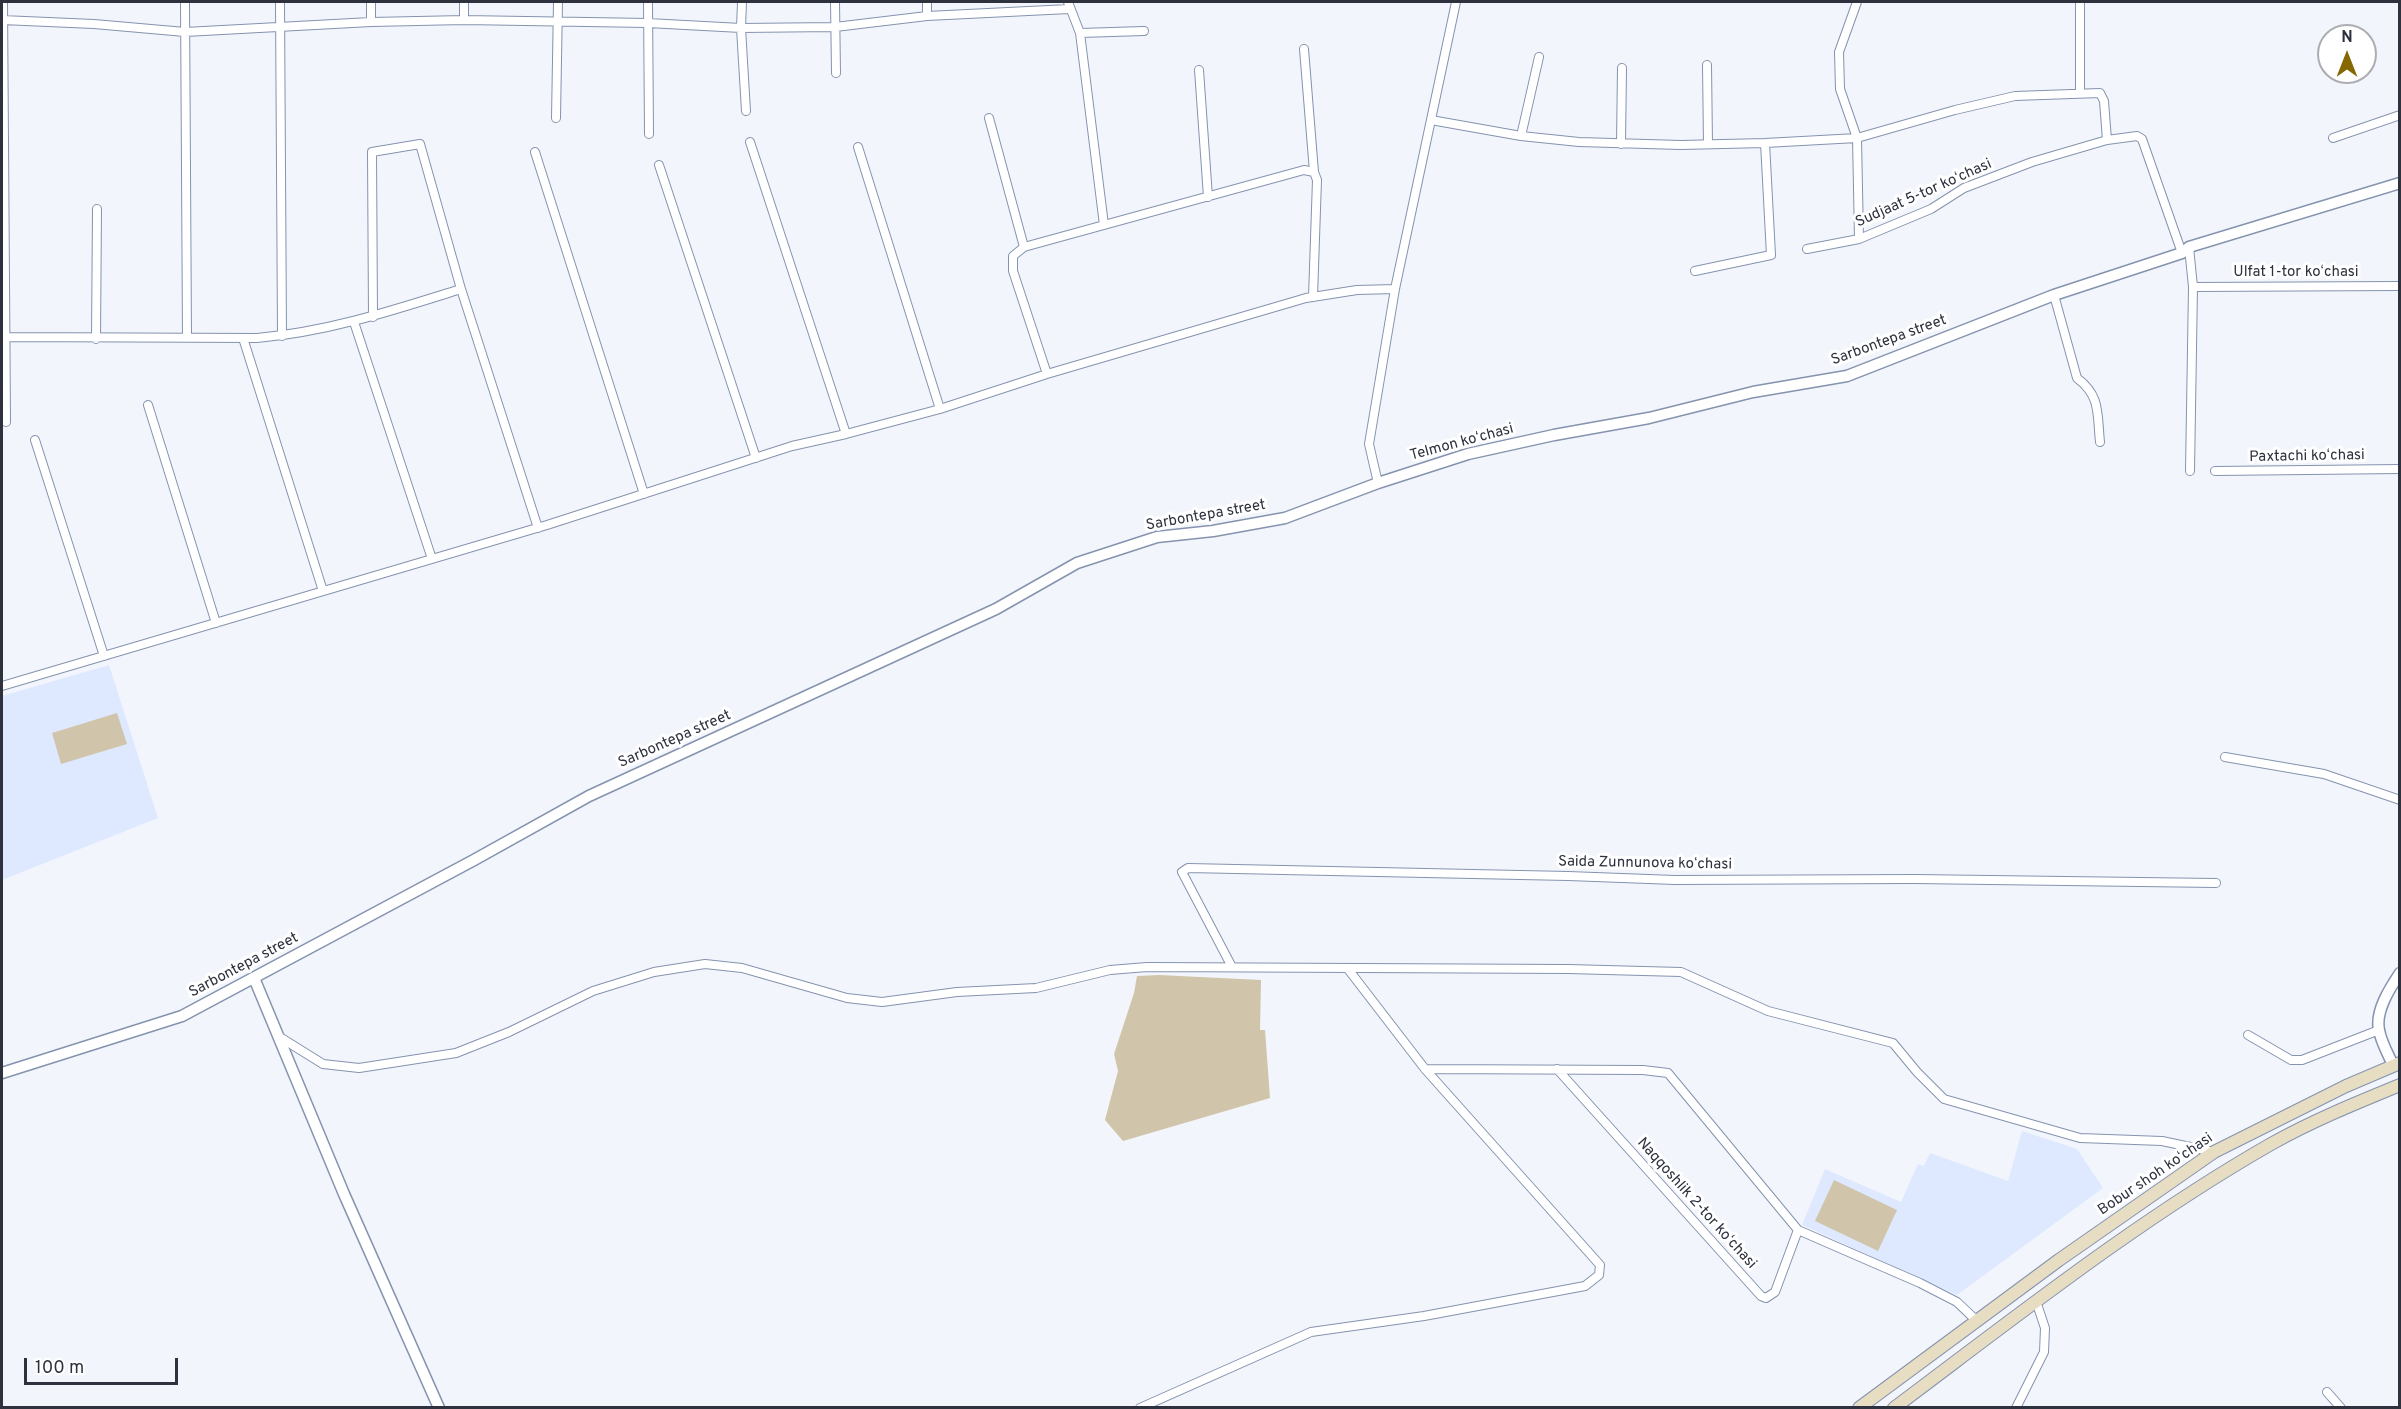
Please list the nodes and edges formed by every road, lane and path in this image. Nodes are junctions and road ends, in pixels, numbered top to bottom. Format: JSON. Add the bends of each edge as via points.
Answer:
{"nodes":[{"id":1,"x":3,"y":2,"type":"edge"},
{"id":2,"x":185,"y":2,"type":"edge"},
{"id":3,"x":280,"y":2,"type":"edge"},
{"id":4,"x":371,"y":2,"type":"edge"},
{"id":5,"x":464,"y":2,"type":"edge"},
{"id":6,"x":558,"y":2,"type":"edge"},
{"id":7,"x":648,"y":2,"type":"edge"},
{"id":8,"x":742,"y":2,"type":"edge"},
{"id":9,"x":835,"y":2,"type":"edge"},
{"id":10,"x":927,"y":2,"type":"edge"},
{"id":11,"x":1456,"y":2,"type":"edge"},
{"id":12,"x":1857,"y":2,"type":"edge"},
{"id":13,"x":2080,"y":2,"type":"edge"},
{"id":14,"x":1068,"y":5,"type":"edge"},
{"id":15,"x":927,"y":16,"type":"junction"},
{"id":16,"x":2,"y":20,"type":"edge"},
{"id":17,"x":465,"y":20,"type":"junction"},
{"id":18,"x":558,"y":21,"type":"junction"},
{"id":19,"x":371,"y":22,"type":"junction"},
{"id":20,"x":648,"y":23,"type":"junction"},
{"id":21,"x":280,"y":27,"type":"junction"},
{"id":22,"x":835,"y":27,"type":"junction"},
{"id":23,"x":741,"y":28,"type":"junction"},
{"id":24,"x":1144,"y":31,"type":"dead end"},
{"id":25,"x":185,"y":32,"type":"junction"},
{"id":26,"x":1080,"y":33,"type":"junction"},
{"id":27,"x":1304,"y":49,"type":"dead end"},
{"id":28,"x":1539,"y":57,"type":"dead end"},
{"id":29,"x":1707,"y":65,"type":"dead end"},
{"id":30,"x":1622,"y":68,"type":"dead end"},
{"id":31,"x":1199,"y":70,"type":"dead end"},
{"id":32,"x":836,"y":73,"type":"dead end"},
{"id":33,"x":2080,"y":92,"type":"junction"},
{"id":34,"x":746,"y":111,"type":"dead end"},
{"id":35,"x":2400,"y":115,"type":"edge"},
{"id":36,"x":556,"y":118,"type":"dead end"},
{"id":37,"x":989,"y":118,"type":"dead end"},
{"id":38,"x":1431,"y":120,"type":"junction"},
{"id":39,"x":649,"y":134,"type":"dead end"},
{"id":40,"x":1521,"y":136,"type":"junction"},
{"id":41,"x":1857,"y":138,"type":"junction"},
{"id":42,"x":2333,"y":138,"type":"dead end"},
{"id":43,"x":2107,"y":140,"type":"junction"},
{"id":44,"x":750,"y":142,"type":"dead end"},
{"id":45,"x":1765,"y":143,"type":"junction"},
{"id":46,"x":1621,"y":144,"type":"junction"},
{"id":47,"x":1708,"y":144,"type":"junction"},
{"id":48,"x":858,"y":147,"type":"dead end"},
{"id":49,"x":536,"y":152,"type":"dead end"},
{"id":50,"x":659,"y":165,"type":"dead end"},
{"id":51,"x":1314,"y":171,"type":"junction"},
{"id":52,"x":2400,"y":183,"type":"edge"},
{"id":53,"x":1208,"y":197,"type":"junction"},
{"id":54,"x":97,"y":209,"type":"dead end"},
{"id":55,"x":1104,"y":225,"type":"junction"},
{"id":56,"x":1859,"y":238,"type":"junction"},
{"id":57,"x":1024,"y":247,"type":"junction"},
{"id":58,"x":1807,"y":249,"type":"dead end"},
{"id":59,"x":2185,"y":250,"type":"junction"},
{"id":60,"x":1695,"y":271,"type":"dead end"},
{"id":61,"x":2400,"y":286,"type":"edge"},
{"id":62,"x":2193,"y":287,"type":"junction"},
{"id":63,"x":461,"y":289,"type":"junction"},
{"id":64,"x":1395,"y":289,"type":"junction"},
{"id":65,"x":2054,"y":295,"type":"junction"},
{"id":66,"x":1313,"y":297,"type":"junction"},
{"id":67,"x":373,"y":317,"type":"junction"},
{"id":68,"x":354,"y":322,"type":"junction"},
{"id":69,"x":282,"y":336,"type":"junction"},
{"id":70,"x":3,"y":337,"type":"edge"},
{"id":71,"x":186,"y":337,"type":"junction"},
{"id":72,"x":243,"y":338,"type":"junction"},
{"id":73,"x":96,"y":339,"type":"junction"},
{"id":74,"x":1047,"y":374,"type":"junction"},
{"id":75,"x":148,"y":405,"type":"dead end"},
{"id":76,"x":940,"y":409,"type":"junction"},
{"id":77,"x":6,"y":422,"type":"dead end"},
{"id":78,"x":846,"y":434,"type":"junction"},
{"id":79,"x":1554,"y":435,"type":"joint"},
{"id":80,"x":35,"y":440,"type":"dead end"},
{"id":81,"x":2100,"y":442,"type":"dead end"},
{"id":82,"x":756,"y":458,"type":"junction"},
{"id":83,"x":2400,"y":469,"type":"edge"},
{"id":84,"x":2190,"y":471,"type":"dead end"},
{"id":85,"x":2215,"y":471,"type":"dead end"},
{"id":86,"x":1378,"y":483,"type":"junction"},
{"id":87,"x":644,"y":494,"type":"junction"},
{"id":88,"x":538,"y":528,"type":"junction"},
{"id":89,"x":432,"y":559,"type":"junction"},
{"id":90,"x":323,"y":591,"type":"junction"},
{"id":91,"x":216,"y":623,"type":"junction"},
{"id":92,"x":104,"y":656,"type":"junction"},
{"id":93,"x":2,"y":686,"type":"edge"},
{"id":94,"x":2225,"y":757,"type":"dead end"},
{"id":95,"x":2400,"y":800,"type":"edge"},
{"id":96,"x":2216,"y":883,"type":"dead end"},
{"id":97,"x":1232,"y":967,"type":"junction"},
{"id":98,"x":1348,"y":969,"type":"junction"},
{"id":99,"x":2400,"y":973,"type":"edge"},
{"id":100,"x":254,"y":978,"type":"junction"},
{"id":101,"x":2379,"y":1030,"type":"junction"},
{"id":102,"x":2248,"y":1035,"type":"dead end"},
{"id":103,"x":278,"y":1036,"type":"junction"},
{"id":104,"x":2396,"y":1064,"type":"edge"},
{"id":105,"x":1425,"y":1069,"type":"junction"},
{"id":106,"x":1557,"y":1069,"type":"junction"},
{"id":107,"x":2,"y":1073,"type":"edge"},
{"id":108,"x":2400,"y":1080,"type":"edge"},
{"id":109,"x":2400,"y":1085,"type":"edge"},
{"id":110,"x":2214,"y":1152,"type":"junction"},
{"id":111,"x":1798,"y":1230,"type":"junction"},
{"id":112,"x":2036,"y":1301,"type":"junction"},
{"id":113,"x":1977,"y":1321,"type":"junction"},
{"id":114,"x":1902,"y":1377,"type":"junction"},
{"id":115,"x":2327,"y":1392,"type":"dead end"},
{"id":116,"x":1914,"y":1393,"type":"junction"},
{"id":117,"x":439,"y":1407,"type":"edge"},
{"id":118,"x":1140,"y":1407,"type":"edge"},
{"id":119,"x":1859,"y":1407,"type":"edge"},
{"id":120,"x":1894,"y":1407,"type":"edge"},
{"id":121,"x":2016,"y":1407,"type":"edge"},
{"id":122,"x":2341,"y":1407,"type":"edge"}],
"edges":[{"from":1,"to":16,"type":"street"},
{"from":2,"to":25,"type":"street"},
{"from":3,"to":21,"type":"street"},
{"from":4,"to":19,"type":"street"},
{"from":5,"to":17,"type":"street"},
{"from":6,"to":18,"type":"street"},
{"from":7,"to":20,"type":"street"},
{"from":8,"to":23,"type":"street"},
{"from":9,"to":22,"type":"street"},
{"from":10,"to":15,"type":"street"},
{"from":11,"to":38,"type":"street"},
{"from":12,"to":41,"type":"street","via":[[1839,52],[1840,89]]},
{"from":13,"to":33,"type":"street"},
{"from":14,"to":15,"type":"street"},
{"from":14,"to":26,"type":"street"},
{"from":15,"to":22,"type":"street"},
{"from":16,"to":25,"type":"street"},
{"from":16,"to":70,"type":"street"},
{"from":17,"to":18,"type":"street"},
{"from":17,"to":19,"type":"street"},
{"from":18,"to":20,"type":"street"},
{"from":18,"to":36,"type":"street"},
{"from":19,"to":21,"type":"street"},
{"from":20,"to":23,"type":"street"},
{"from":20,"to":39,"type":"street"},
{"from":21,"to":25,"type":"street"},
{"from":21,"to":69,"type":"street"},
{"from":22,"to":23,"type":"street"},
{"from":22,"to":32,"type":"street"},
{"from":23,"to":34,"type":"street"},
{"from":24,"to":26,"type":"street"},
{"from":25,"to":71,"type":"street"},
{"from":26,"to":55,"type":"street"},
{"from":27,"to":51,"type":"street"},
{"from":28,"to":40,"type":"street"},
{"from":29,"to":47,"type":"street"},
{"from":30,"to":46,"type":"street"},
{"from":31,"to":53,"type":"street"},
{"from":33,"to":41,"type":"street","via":[[2015,96]]},
{"from":33,"to":43,"type":"street","via":[[2100,93]]},
{"from":35,"to":42,"type":"street"},
{"from":37,"to":57,"type":"street"},
{"from":38,"to":40,"type":"street"},
{"from":38,"to":64,"type":"street"},
{"from":40,"to":46,"type":"street"},
{"from":41,"to":45,"type":"street"},
{"from":41,"to":56,"type":"street"},
{"from":43,"to":56,"type":"street","name":"Sudjaat 5-tor koʻchasi","via":[[2032,162],[1964,188],[1931,209]]},
{"from":43,"to":59,"type":"street","name":"Sudjaat 5-tor koʻchasi","via":[[2137,136],[2142,139]]},
{"from":44,"to":78,"type":"street"},
{"from":45,"to":47,"type":"street"},
{"from":45,"to":60,"type":"street","via":[[1771,255]]},
{"from":46,"to":47,"type":"street"},
{"from":48,"to":76,"type":"street"},
{"from":49,"to":87,"type":"street"},
{"from":50,"to":82,"type":"street"},
{"from":51,"to":53,"type":"street","via":[[1304,170]]},
{"from":51,"to":66,"type":"street","via":[[1317,180]]},
{"from":52,"to":59,"type":"street","name":"Sarbontepa street"},
{"from":53,"to":55,"type":"street"},
{"from":54,"to":73,"type":"street"},
{"from":55,"to":57,"type":"street"},
{"from":56,"to":58,"type":"street","name":"Sudjaat 5-tor koʻchasi"},
{"from":57,"to":74,"type":"street","via":[[1013,256],[1013,271]]},
{"from":59,"to":62,"type":"street"},
{"from":59,"to":65,"type":"street","name":"Sarbontepa street"},
{"from":61,"to":62,"type":"street","name":"Ulfat 1-tor koʻchasi"},
{"from":62,"to":84,"type":"street"},
{"from":63,"to":67,"type":"street"},
{"from":63,"to":67,"type":"street","via":[[420,144],[372,152]]},
{"from":63,"to":88,"type":"street"},
{"from":64,"to":66,"type":"street"},
{"from":64,"to":86,"type":"street","via":[[1369,444]]},
{"from":65,"to":79,"type":"street","name":"Sarbontepa street","via":[[1847,376]]},
{"from":65,"to":81,"type":"street","via":[[2077,378],[2095,397]]},
{"from":66,"to":74,"type":"street"},
{"from":67,"to":68,"type":"street"},
{"from":68,"to":69,"type":"street"},
{"from":68,"to":89,"type":"street"},
{"from":69,"to":72,"type":"street"},
{"from":70,"to":73,"type":"street"},
{"from":70,"to":77,"type":"street"},
{"from":71,"to":72,"type":"street"},
{"from":71,"to":73,"type":"street"},
{"from":72,"to":90,"type":"street"},
{"from":74,"to":76,"type":"street"},
{"from":75,"to":91,"type":"street"},
{"from":76,"to":78,"type":"street"},
{"from":78,"to":82,"type":"street"},
{"from":79,"to":86,"type":"street","name":"Telmon koʻchasi","via":[[1468,454]]},
{"from":80,"to":92,"type":"street"},
{"from":82,"to":87,"type":"street"},
{"from":83,"to":85,"type":"street","name":"Paxtachi koʻchasi"},
{"from":86,"to":100,"type":"street","name":"Sarbontepa street","via":[[1285,518],[1157,537],[1077,563],[996,609],[589,796]]},
{"from":87,"to":88,"type":"street"},
{"from":88,"to":89,"type":"street"},
{"from":89,"to":90,"type":"street"},
{"from":90,"to":91,"type":"street"},
{"from":91,"to":92,"type":"street"},
{"from":92,"to":93,"type":"street"},
{"from":94,"to":95,"type":"street","via":[[2324,774]]},
{"from":96,"to":97,"type":"street","name":"Saida Zunnunova koʻchasi","via":[[1675,880],[1188,868],[1182,872]]},
{"from":97,"to":98,"type":"street"},
{"from":97,"to":103,"type":"street","via":[[1110,970],[1036,988],[957,992],[882,1002],[847,998],[742,968],[705,964],[654,972],[593,991],[456,1053],[359,1068],[323,1064]]},
{"from":98,"to":105,"type":"street"},
{"from":98,"to":110,"type":"street","via":[[1681,972],[1768,1011],[1893,1043],[1944,1099],[2080,1138],[2162,1141]]},
{"from":99,"to":101,"type":"street","via":[[2381,1010]]},
{"from":100,"to":103,"type":"street"},
{"from":100,"to":107,"type":"street","name":"Sarbontepa street","via":[[182,1016]]},
{"from":101,"to":102,"type":"street","via":[[2302,1060],[2290,1060]]},
{"from":101,"to":104,"type":"street"},
{"from":103,"to":117,"type":"street"},
{"from":104,"to":108,"type":"main road"},
{"from":104,"to":110,"type":"main road","name":"Bobur shoh koʻchasi"},
{"from":105,"to":106,"type":"street"},
{"from":105,"to":118,"type":"street","via":[[1600,1265],[1599,1275],[1585,1286],[1311,1332]]},
{"from":106,"to":111,"type":"street","via":[[1668,1073]]},
{"from":106,"to":111,"type":"street","name":"Naqqoshlik 2-tor koʻchasi","via":[[1761,1296],[1766,1298],[1775,1292]]},
{"from":109,"to":112,"type":"main road","via":[[2274,1143],[2189,1194]]},
{"from":110,"to":113,"type":"main road","name":"Bobur shoh koʻchasi"},
{"from":111,"to":113,"type":"street","via":[[1920,1283],[1957,1302]]},
{"from":112,"to":116,"type":"main road"},
{"from":112,"to":121,"type":"street","via":[[2044,1328],[2044,1352]]},
{"from":113,"to":114,"type":"main road","name":"Bobur shoh koʻchasi"},
{"from":114,"to":116,"type":"main road"},
{"from":114,"to":119,"type":"main road","name":"Bobur shoh koʻchasi"},
{"from":115,"to":122,"type":"street"},
{"from":116,"to":120,"type":"main road"}]}
